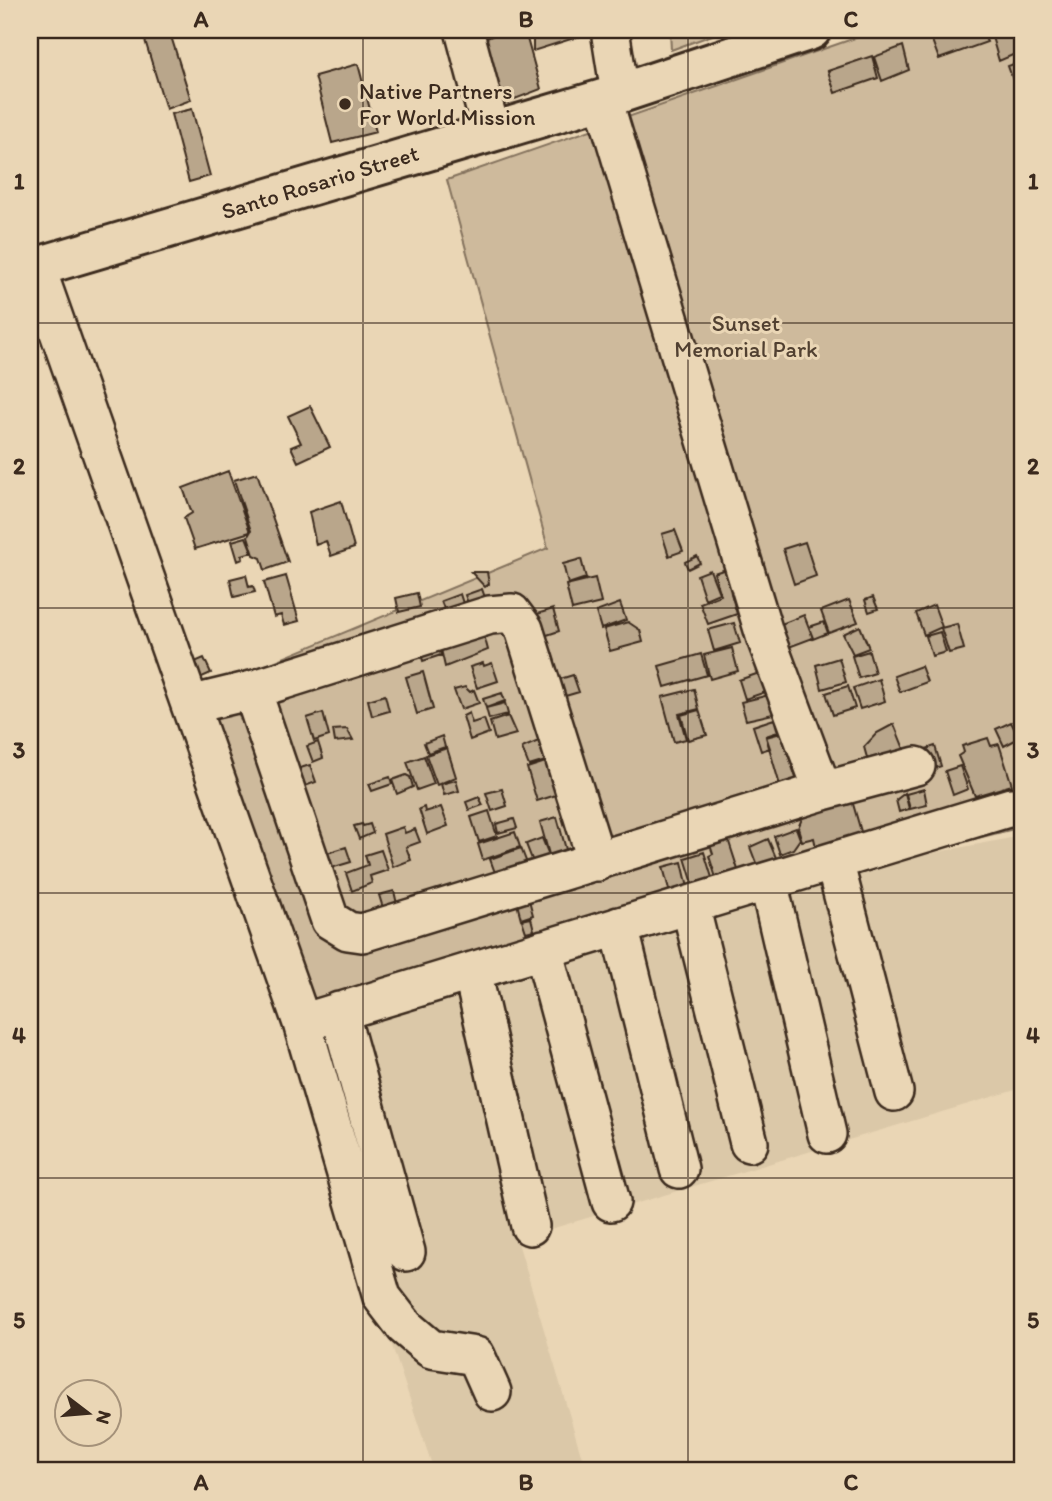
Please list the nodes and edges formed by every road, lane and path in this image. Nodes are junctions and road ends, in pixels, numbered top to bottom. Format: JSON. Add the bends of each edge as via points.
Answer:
{"nodes":[{"id":1,"x":464,"y":30,"type":"edge"},
{"id":2,"x":610,"y":30,"type":"edge"},
{"id":3,"x":811,"y":30,"type":"edge"},
{"id":4,"x":612,"y":96,"type":"junction"},
{"id":5,"x":491,"y":131,"type":"junction"},
{"id":6,"x":33,"y":268,"type":"edge"},
{"id":7,"x":253,"y":690,"type":"junction"},
{"id":8,"x":190,"y":705,"type":"junction"},
{"id":9,"x":916,"y":766,"type":"dead end"},
{"id":10,"x":823,"y":791,"type":"junction"},
{"id":11,"x":1011,"y":807,"type":"dead end"},
{"id":12,"x":834,"y":861,"type":"junction"},
{"id":13,"x":597,"y":862,"type":"junction"},
{"id":14,"x":768,"y":881,"type":"junction"},
{"id":15,"x":690,"y":905,"type":"junction"},
{"id":16,"x":620,"y":926,"type":"junction"},
{"id":17,"x":543,"y":949,"type":"junction"},
{"id":18,"x":472,"y":971,"type":"junction"},
{"id":19,"x":339,"y":1012,"type":"junction"},
{"id":20,"x":302,"y":1023,"type":"junction"},
{"id":21,"x":894,"y":1092,"type":"dead end"},
{"id":22,"x":827,"y":1134,"type":"dead end"},
{"id":23,"x":749,"y":1143,"type":"dead end"},
{"id":24,"x":679,"y":1169,"type":"dead end"},
{"id":25,"x":611,"y":1202,"type":"dead end"},
{"id":26,"x":530,"y":1226,"type":"dead end"},
{"id":27,"x":406,"y":1252,"type":"dead end"},
{"id":28,"x":492,"y":1392,"type":"dead end"}],
"edges":[{"from":1,"to":5,"type":"street"},
{"from":2,"to":4,"type":"street"},
{"from":3,"to":4,"type":"main road","name":"Santo Rosario Street"},
{"from":4,"to":5,"type":"main road","name":"Santo Rosario Street"},
{"from":4,"to":10,"type":"street","via":[[765,636]]},
{"from":5,"to":6,"type":"main road","name":"Santo Rosario Street"},
{"from":6,"to":8,"type":"street"},
{"from":7,"to":8,"type":"street"},
{"from":7,"to":13,"type":"street","via":[[316,883],[330,920],[338,927],[362,933]]},
{"from":7,"to":13,"type":"street","via":[[478,618],[512,613],[524,629]]},
{"from":8,"to":20,"type":"street"},
{"from":9,"to":10,"type":"street"},
{"from":10,"to":13,"type":"street"},
{"from":11,"to":12,"type":"street"},
{"from":12,"to":14,"type":"street"},
{"from":12,"to":21,"type":"street"},
{"from":14,"to":15,"type":"street"},
{"from":14,"to":22,"type":"street"},
{"from":15,"to":16,"type":"street"},
{"from":15,"to":23,"type":"street"},
{"from":16,"to":17,"type":"street"},
{"from":16,"to":24,"type":"street"},
{"from":17,"to":18,"type":"street"},
{"from":17,"to":25,"type":"street"},
{"from":18,"to":19,"type":"street"},
{"from":18,"to":26,"type":"street"},
{"from":19,"to":20,"type":"street"},
{"from":19,"to":27,"type":"street"},
{"from":20,"to":28,"type":"street","via":[[382,1297],[405,1327],[431,1349],[476,1356]]}]}
